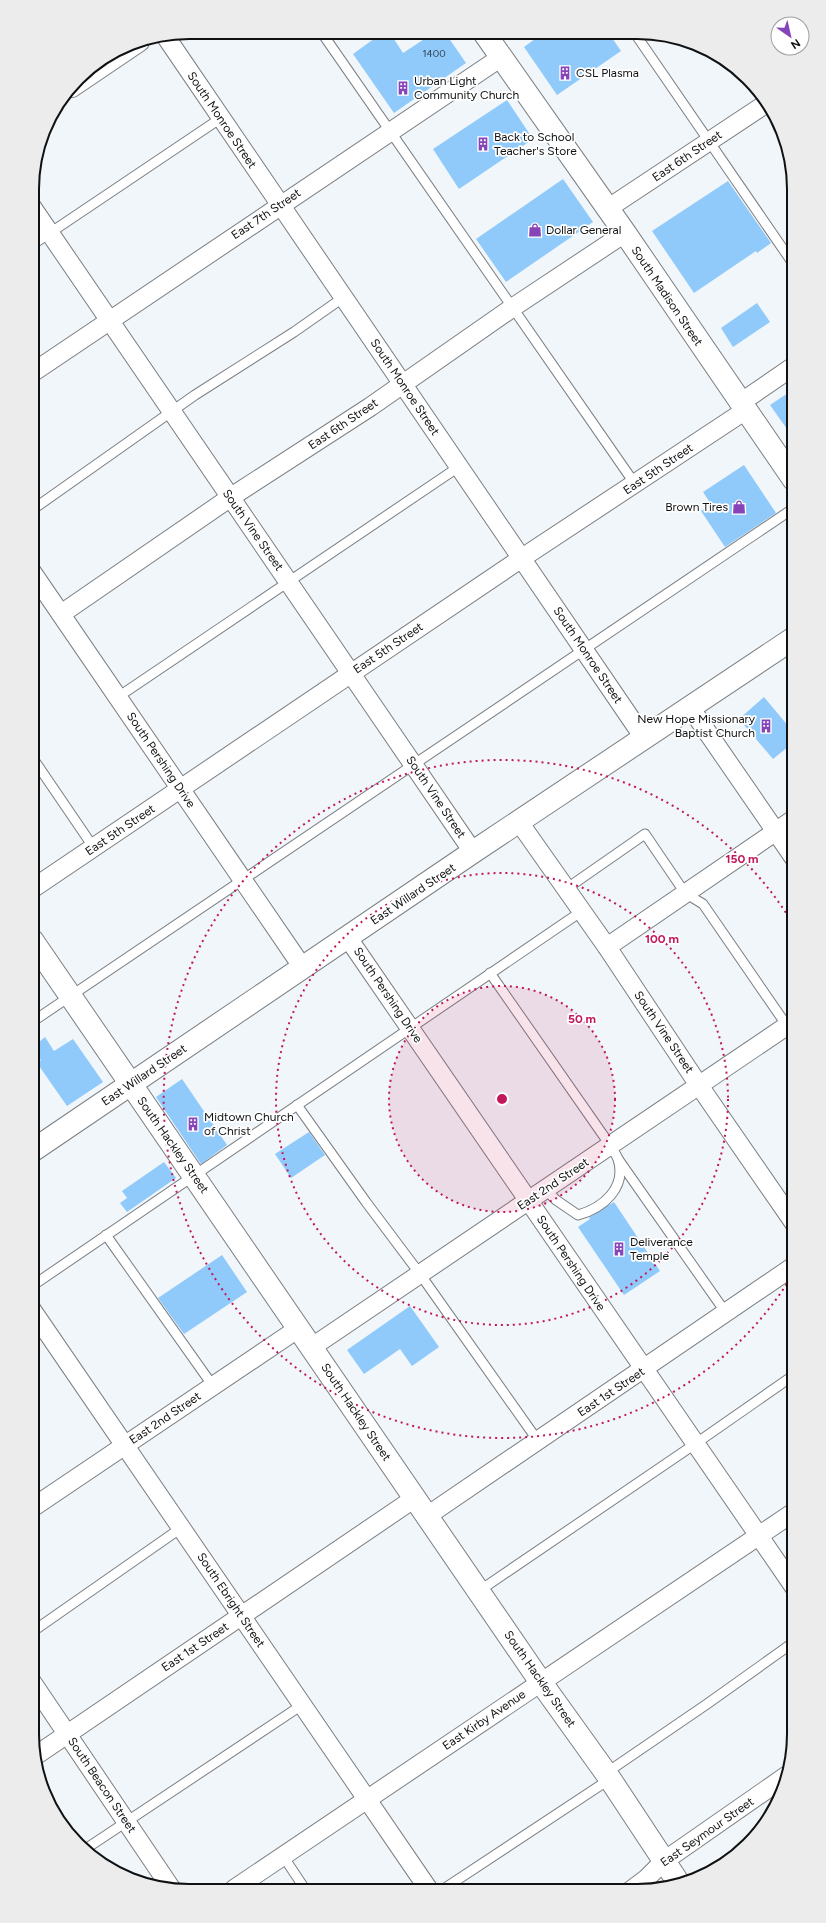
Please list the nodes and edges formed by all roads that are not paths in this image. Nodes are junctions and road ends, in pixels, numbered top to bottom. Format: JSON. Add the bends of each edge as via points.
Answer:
{"nodes":[{"id":1,"x":326,"y":39,"type":"edge"},
{"id":2,"x":639,"y":39,"type":"edge"},
{"id":3,"x":168,"y":40,"type":"edge"},
{"id":4,"x":494,"y":42,"type":"edge"},
{"id":5,"x":123,"y":54,"type":"edge"},
{"id":6,"x":92,"y":74,"type":"edge"},
{"id":7,"x":763,"y":106,"type":"edge"},
{"id":8,"x":221,"y":118,"type":"junction"},
{"id":9,"x":390,"y":131,"type":"junction"},
{"id":10,"x":708,"y":142,"type":"junction"},
{"id":11,"x":280,"y":205,"type":"junction"},
{"id":12,"x":607,"y":209,"type":"junction"},
{"id":13,"x":39,"y":217,"type":"edge"},
{"id":14,"x":50,"y":233,"type":"junction"},
{"id":15,"x":625,"y":233,"type":"junction"},
{"id":16,"x":39,"y":240,"type":"edge"},
{"id":17,"x":787,"y":256,"type":"edge"},
{"id":18,"x":344,"y":297,"type":"junction"},
{"id":19,"x":512,"y":308,"type":"junction"},
{"id":20,"x":109,"y":321,"type":"junction"},
{"id":21,"x":39,"y":368,"type":"edge"},
{"id":22,"x":787,"y":371,"type":"edge"},
{"id":23,"x":403,"y":383,"type":"junction"},
{"id":24,"x":743,"y":406,"type":"junction"},
{"id":25,"x":172,"y":411,"type":"junction"},
{"id":26,"x":460,"y":466,"type":"junction"},
{"id":27,"x":787,"y":470,"type":"edge"},
{"id":28,"x":635,"y":484,"type":"junction"},
{"id":29,"x":231,"y":497,"type":"junction"},
{"id":30,"x":39,"y":505,"type":"edge"},
{"id":31,"x":787,"y":513,"type":"edge"},
{"id":32,"x":522,"y":558,"type":"junction"},
{"id":33,"x":39,"y":582,"type":"edge"},
{"id":34,"x":289,"y":582,"type":"junction"},
{"id":35,"x":61,"y":614,"type":"junction"},
{"id":36,"x":787,"y":643,"type":"edge"},
{"id":37,"x":583,"y":649,"type":"junction"},
{"id":38,"x":352,"y":672,"type":"junction"},
{"id":39,"x":118,"y":697,"type":"junction"},
{"id":40,"x":690,"y":707,"type":"junction"},
{"id":41,"x":644,"y":738,"type":"junction"},
{"id":42,"x":414,"y":764,"type":"junction"},
{"id":43,"x":39,"y":767,"type":"edge"},
{"id":44,"x":180,"y":789,"type":"junction"},
{"id":45,"x":518,"y":822,"type":"junction"},
{"id":46,"x":787,"y":824,"type":"edge"},
{"id":47,"x":776,"y":831,"type":"junction"},
{"id":48,"x":94,"y":848,"type":"junction"},
{"id":49,"x":787,"y":848,"type":"edge"},
{"id":50,"x":473,"y":852,"type":"junction"},
{"id":51,"x":243,"y":880,"type":"junction"},
{"id":52,"x":39,"y":885,"type":"edge"},
{"id":53,"x":566,"y":889,"type":"junction"},
{"id":54,"x":685,"y":893,"type":"junction"},
{"id":55,"x":582,"y":911,"type":"junction"},
{"id":56,"x":348,"y":938,"type":"junction"},
{"id":57,"x":607,"y":947,"type":"junction"},
{"id":58,"x":39,"y":950,"type":"edge"},
{"id":59,"x":303,"y":968,"type":"junction"},
{"id":60,"x":490,"y":973,"type":"junction"},
{"id":61,"x":71,"y":997,"type":"junction"},
{"id":62,"x":39,"y":1018,"type":"edge"},
{"id":63,"x":787,"y":1022,"type":"edge"},
{"id":64,"x":410,"y":1028,"type":"junction"},
{"id":65,"x":787,"y":1030,"type":"edge"},
{"id":66,"x":131,"y":1084,"type":"junction"},
{"id":67,"x":698,"y":1084,"type":"junction"},
{"id":68,"x":297,"y":1105,"type":"junction"},
{"id":69,"x":39,"y":1146,"type":"edge"},
{"id":70,"x":614,"y":1152,"type":"junction"},
{"id":71,"x":194,"y":1176,"type":"junction"},
{"id":72,"x":545,"y":1189,"type":"junction"},
{"id":73,"x":528,"y":1201,"type":"junction"},
{"id":74,"x":787,"y":1213,"type":"edge"},
{"id":75,"x":106,"y":1235,"type":"junction"},
{"id":76,"x":787,"y":1271,"type":"edge"},
{"id":77,"x":420,"y":1274,"type":"junction"},
{"id":78,"x":39,"y":1281,"type":"edge"},
{"id":79,"x":726,"y":1313,"type":"junction"},
{"id":80,"x":39,"y":1320,"type":"edge"},
{"id":81,"x":299,"y":1328,"type":"junction"},
{"id":82,"x":312,"y":1347,"type":"junction"},
{"id":83,"x":644,"y":1369,"type":"junction"},
{"id":84,"x":787,"y":1379,"type":"edge"},
{"id":85,"x":213,"y":1386,"type":"junction"},
{"id":86,"x":538,"y":1442,"type":"junction"},
{"id":87,"x":696,"y":1444,"type":"junction"},
{"id":88,"x":125,"y":1445,"type":"junction"},
{"id":89,"x":415,"y":1498,"type":"junction"},
{"id":90,"x":39,"y":1500,"type":"edge"},
{"id":91,"x":427,"y":1516,"type":"junction"},
{"id":92,"x":787,"y":1516,"type":"edge"},
{"id":93,"x":181,"y":1528,"type":"junction"},
{"id":94,"x":758,"y":1535,"type":"junction"},
{"id":95,"x":787,"y":1577,"type":"edge"},
{"id":96,"x":479,"y":1591,"type":"junction"},
{"id":97,"x":241,"y":1616,"type":"junction"},
{"id":98,"x":39,"y":1627,"type":"edge"},
{"id":99,"x":787,"y":1647,"type":"edge"},
{"id":100,"x":540,"y":1681,"type":"junction"},
{"id":101,"x":39,"y":1692,"type":"edge"},
{"id":102,"x":302,"y":1705,"type":"junction"},
{"id":103,"x":67,"y":1733,"type":"junction"},
{"id":104,"x":40,"y":1753,"type":"edge"},
{"id":105,"x":608,"y":1776,"type":"junction"},
{"id":106,"x":779,"y":1781,"type":"edge"},
{"id":107,"x":366,"y":1799,"type":"junction"},
{"id":108,"x":126,"y":1821,"type":"junction"},
{"id":109,"x":89,"y":1846,"type":"edge"},
{"id":110,"x":283,"y":1856,"type":"junction"},
{"id":111,"x":664,"y":1861,"type":"junction"},
{"id":112,"x":676,"y":1879,"type":"edge"},
{"id":113,"x":167,"y":1883,"type":"edge"},
{"id":114,"x":240,"y":1884,"type":"edge"},
{"id":115,"x":301,"y":1884,"type":"edge"},
{"id":116,"x":425,"y":1884,"type":"edge"},
{"id":117,"x":451,"y":1884,"type":"edge"},
{"id":118,"x":639,"y":1884,"type":"edge"}],
"edges":[{"from":1,"to":9,"type":"lane"},
{"from":2,"to":10,"type":"lane"},
{"from":3,"to":8,"type":"street","name":"South Monroe Street"},
{"from":4,"to":9,"type":"street","name":"East 7th Street"},
{"from":4,"to":12,"type":"street","name":"South Madison Street"},
{"from":5,"to":6,"type":"street"},
{"from":7,"to":10,"type":"street","name":"East 6th Street"},
{"from":8,"to":11,"type":"street","name":"South Monroe Street"},
{"from":8,"to":14,"type":"lane"},
{"from":9,"to":11,"type":"street","name":"East 7th Street"},
{"from":9,"to":19,"type":"lane"},
{"from":10,"to":12,"type":"street","name":"East 6th Street"},
{"from":10,"to":17,"type":"lane"},
{"from":11,"to":18,"type":"street","name":"South Monroe Street"},
{"from":11,"to":20,"type":"street","name":"East 7th Street"},
{"from":12,"to":15,"type":"street","name":"South Madison Street"},
{"from":13,"to":14,"type":"street","name":"South Vine Street"},
{"from":14,"to":16,"type":"lane"},
{"from":14,"to":20,"type":"street","name":"South Vine Street"},
{"from":15,"to":19,"type":"street","name":"East 6th Street"},
{"from":15,"to":24,"type":"street","name":"South Madison Street"},
{"from":18,"to":23,"type":"street","name":"South Monroe Street"},
{"from":18,"to":25,"type":"lane"},
{"from":19,"to":23,"type":"street","name":"East 6th Street"},
{"from":19,"to":28,"type":"lane"},
{"from":20,"to":21,"type":"street","name":"East 7th Street"},
{"from":20,"to":25,"type":"street","name":"South Vine Street"},
{"from":22,"to":24,"type":"street","name":"East 5th Street"},
{"from":23,"to":26,"type":"street","name":"South Monroe Street"},
{"from":23,"to":29,"type":"street","name":"East 6th Street"},
{"from":24,"to":27,"type":"street","name":"South Madison Street"},
{"from":24,"to":28,"type":"street","name":"East 5th Street"},
{"from":25,"to":29,"type":"street","name":"South Vine Street"},
{"from":25,"to":30,"type":"lane"},
{"from":26,"to":32,"type":"street","name":"South Monroe Street"},
{"from":26,"to":34,"type":"lane"},
{"from":28,"to":32,"type":"street","name":"East 5th Street"},
{"from":29,"to":34,"type":"street","name":"South Vine Street"},
{"from":29,"to":35,"type":"street","name":"East 6th Street"},
{"from":31,"to":37,"type":"lane"},
{"from":32,"to":37,"type":"street","name":"South Monroe Street"},
{"from":32,"to":38,"type":"street","name":"East 5th Street"},
{"from":33,"to":35,"type":"street","name":"South Pershing Drive"},
{"from":34,"to":38,"type":"street","name":"South Vine Street"},
{"from":34,"to":39,"type":"lane"},
{"from":35,"to":39,"type":"street","name":"South Pershing Drive"},
{"from":36,"to":40,"type":"street","name":"East Willard Street"},
{"from":37,"to":41,"type":"street","name":"South Monroe Street"},
{"from":37,"to":42,"type":"lane"},
{"from":38,"to":42,"type":"street","name":"South Vine Street"},
{"from":38,"to":44,"type":"street","name":"East 5th Street"},
{"from":39,"to":44,"type":"street","name":"South Pershing Drive"},
{"from":40,"to":41,"type":"street","name":"East Willard Street"},
{"from":40,"to":47,"type":"street"},
{"from":41,"to":45,"type":"street","name":"East Willard Street"},
{"from":42,"to":50,"type":"street","name":"South Vine Street"},
{"from":42,"to":51,"type":"lane"},
{"from":43,"to":48,"type":"lane"},
{"from":44,"to":48,"type":"street","name":"East 5th Street"},
{"from":44,"to":51,"type":"street","name":"South Pershing Drive"},
{"from":45,"to":50,"type":"street","name":"East Willard Street"},
{"from":45,"to":53,"type":"street","name":"South Vine Street"},
{"from":46,"to":47,"type":"street"},
{"from":47,"to":49,"type":"street"},
{"from":47,"to":54,"type":"street"},
{"from":48,"to":52,"type":"street","name":"East 5th Street"},
{"from":50,"to":56,"type":"street","name":"East Willard Street"},
{"from":51,"to":59,"type":"street","name":"South Pershing Drive"},
{"from":51,"to":61,"type":"lane"},
{"from":53,"to":54,"type":"lane","via":[[645,834]]},
{"from":53,"to":55,"type":"street","name":"South Vine Street"},
{"from":54,"to":57,"type":"street"},
{"from":54,"to":63,"type":"lane","via":[[703,904]]},
{"from":55,"to":57,"type":"street","name":"South Vine Street"},
{"from":55,"to":60,"type":"lane"},
{"from":56,"to":59,"type":"street","name":"East Willard Street"},
{"from":56,"to":64,"type":"street","name":"South Pershing Drive"},
{"from":57,"to":67,"type":"street","name":"South Vine Street"},
{"from":58,"to":61,"type":"street","name":"South Hackley Street"},
{"from":59,"to":66,"type":"street","name":"East Willard Street"},
{"from":60,"to":64,"type":"lane"},
{"from":60,"to":70,"type":"lane"},
{"from":61,"to":62,"type":"lane"},
{"from":61,"to":66,"type":"street","name":"South Hackley Street"},
{"from":64,"to":68,"type":"lane"},
{"from":64,"to":73,"type":"street","name":"South Pershing Drive"},
{"from":65,"to":67,"type":"street","name":"East 2nd Street"},
{"from":66,"to":69,"type":"street","name":"East Willard Street"},
{"from":66,"to":71,"type":"street","name":"South Hackley Street"},
{"from":67,"to":70,"type":"street","name":"East 2nd Street"},
{"from":67,"to":74,"type":"street","name":"South Vine Street"},
{"from":68,"to":71,"type":"lane"},
{"from":68,"to":77,"type":"lane"},
{"from":70,"to":72,"type":"street","name":"East 2nd Street"},
{"from":70,"to":72,"type":"lane","via":[[618,1185],[612,1194],[591,1211],[578,1214],[556,1200]]},
{"from":70,"to":79,"type":"lane"},
{"from":71,"to":75,"type":"lane"},
{"from":71,"to":81,"type":"street","name":"South Hackley Street"},
{"from":72,"to":73,"type":"street","name":"East 2nd Street"},
{"from":73,"to":77,"type":"street","name":"East 2nd Street"},
{"from":73,"to":83,"type":"street","name":"South Pershing Drive"},
{"from":75,"to":78,"type":"lane"},
{"from":75,"to":85,"type":"lane"},
{"from":76,"to":79,"type":"street","name":"East 1st Street"},
{"from":77,"to":82,"type":"street","name":"East 2nd Street"},
{"from":77,"to":86,"type":"lane"},
{"from":79,"to":83,"type":"street","name":"East 1st Street"},
{"from":80,"to":88,"type":"street","name":"South Ebright Street"},
{"from":81,"to":82,"type":"street","name":"South Hackley Street"},
{"from":81,"to":85,"type":"street","name":"East 2nd Street"},
{"from":82,"to":89,"type":"street","name":"South Hackley Street"},
{"from":83,"to":86,"type":"street","name":"East 1st Street"},
{"from":83,"to":87,"type":"street","name":"South Pershing Drive"},
{"from":84,"to":87,"type":"lane"},
{"from":85,"to":88,"type":"street","name":"East 2nd Street"},
{"from":86,"to":91,"type":"street","name":"East 1st Street"},
{"from":87,"to":94,"type":"street","name":"South Pershing Drive"},
{"from":87,"to":96,"type":"lane"},
{"from":88,"to":90,"type":"street","name":"East 2nd Street"},
{"from":88,"to":93,"type":"street","name":"South Ebright Street"},
{"from":89,"to":91,"type":"street","name":"South Hackley Street"},
{"from":89,"to":97,"type":"street","name":"East 1st Street"},
{"from":91,"to":96,"type":"street","name":"South Hackley Street"},
{"from":92,"to":94,"type":"street","name":"East Kirby Avenue"},
{"from":93,"to":97,"type":"street","name":"South Ebright Street"},
{"from":93,"to":98,"type":"lane"},
{"from":94,"to":95,"type":"street","name":"South Pershing Drive"},
{"from":94,"to":100,"type":"street","name":"East Kirby Avenue"},
{"from":96,"to":100,"type":"street","name":"South Hackley Street"},
{"from":97,"to":102,"type":"street","name":"South Ebright Street"},
{"from":97,"to":103,"type":"street","name":"East 1st Street"},
{"from":99,"to":105,"type":"lane"},
{"from":100,"to":105,"type":"street","name":"South Hackley Street"},
{"from":100,"to":107,"type":"street","name":"East Kirby Avenue"},
{"from":101,"to":103,"type":"street","name":"South Beacon Street"},
{"from":102,"to":107,"type":"street","name":"South Ebright Street"},
{"from":102,"to":108,"type":"lane"},
{"from":103,"to":104,"type":"street","name":"East 1st Street"},
{"from":103,"to":108,"type":"street","name":"South Beacon Street"},
{"from":105,"to":111,"type":"street","name":"South Hackley Street"},
{"from":105,"to":117,"type":"lane"},
{"from":106,"to":111,"type":"street","name":"East Seymour Street"},
{"from":107,"to":110,"type":"street","name":"East Kirby Avenue"},
{"from":107,"to":116,"type":"street","name":"South Ebright Street"},
{"from":108,"to":109,"type":"lane"},
{"from":108,"to":113,"type":"street","name":"South Beacon Street"},
{"from":110,"to":114,"type":"street","name":"East Kirby Avenue"},
{"from":110,"to":115,"type":"lane"},
{"from":111,"to":112,"type":"street","name":"South Hackley Street"},
{"from":111,"to":118,"type":"street","name":"East Seymour Street"}]}
